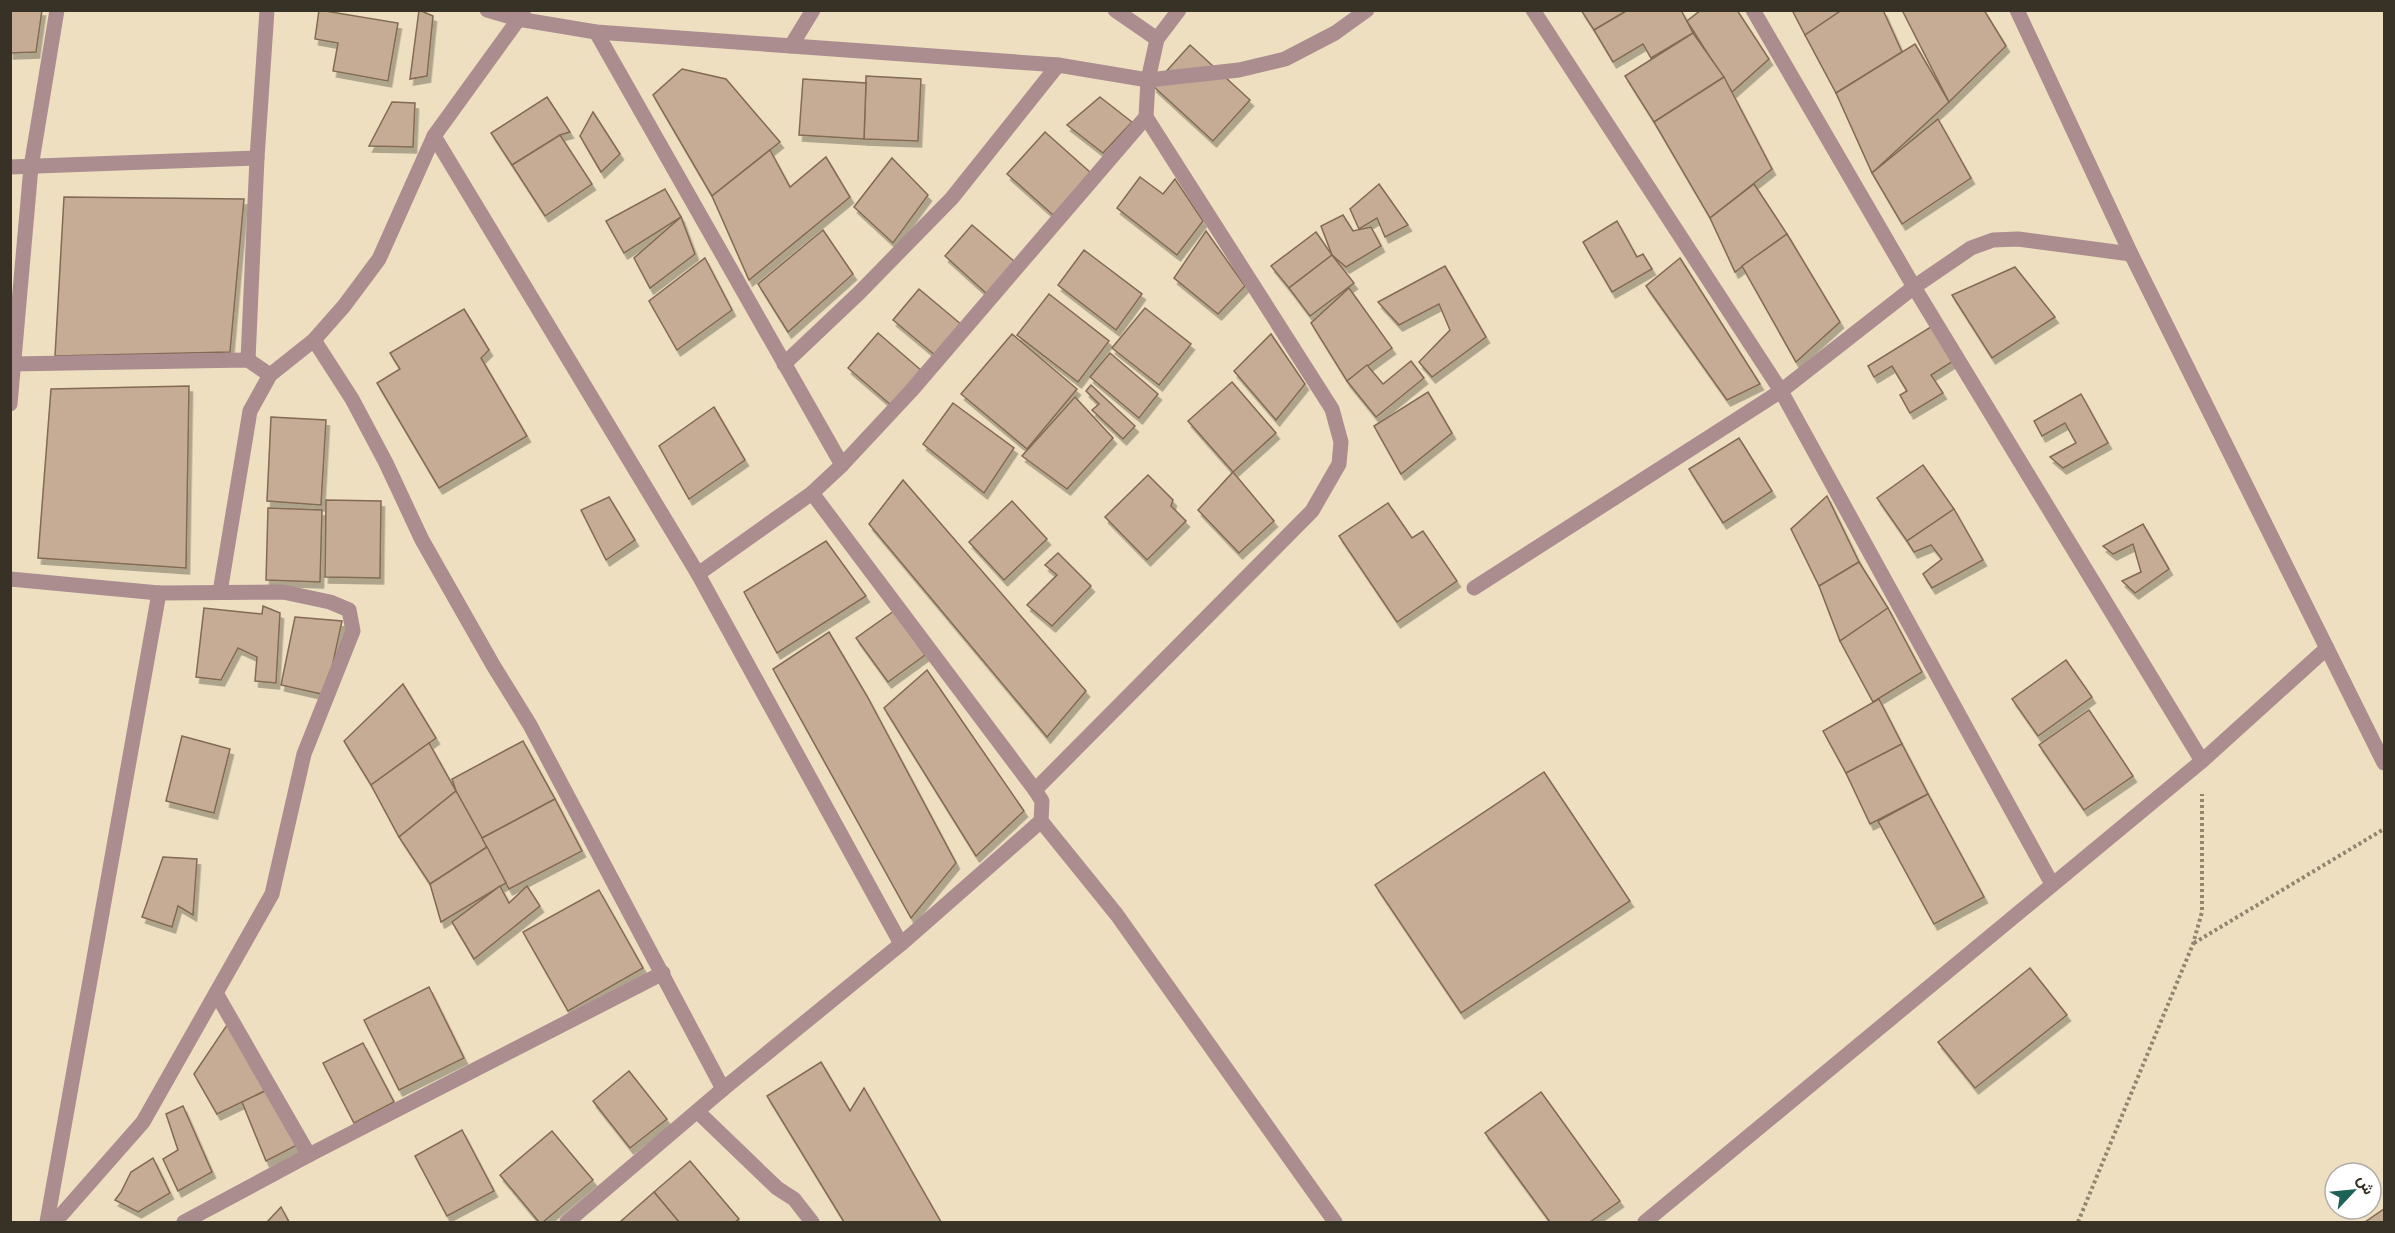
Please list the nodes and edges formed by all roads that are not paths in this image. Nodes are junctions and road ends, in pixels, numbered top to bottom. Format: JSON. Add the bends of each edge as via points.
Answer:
{"nodes":[{"id":1,"x":57,"y":10,"type":"edge"},
{"id":2,"x":267,"y":10,"type":"edge"},
{"id":3,"x":487,"y":10,"type":"edge"},
{"id":4,"x":813,"y":10,"type":"edge"},
{"id":5,"x":1115,"y":10,"type":"edge"},
{"id":6,"x":1179,"y":10,"type":"edge"},
{"id":7,"x":1367,"y":10,"type":"edge"},
{"id":8,"x":1533,"y":10,"type":"edge"},
{"id":9,"x":1753,"y":10,"type":"edge"},
{"id":10,"x":2017,"y":10,"type":"edge"},
{"id":11,"x":522,"y":15,"type":"edge"},
{"id":12,"x":596,"y":32,"type":"junction"},
{"id":13,"x":1157,"y":39,"type":"junction"},
{"id":14,"x":791,"y":46,"type":"junction"},
{"id":15,"x":1058,"y":65,"type":"junction"},
{"id":16,"x":1148,"y":80,"type":"junction"},
{"id":17,"x":1146,"y":117,"type":"junction"},
{"id":18,"x":434,"y":136,"type":"junction"},
{"id":19,"x":257,"y":158,"type":"junction"},
{"id":20,"x":10,"y":167,"type":"edge"},
{"id":21,"x":31,"y":167,"type":"junction"},
{"id":22,"x":2131,"y":254,"type":"junction"},
{"id":23,"x":1914,"y":287,"type":"junction"},
{"id":24,"x":314,"y":340,"type":"junction"},
{"id":25,"x":248,"y":360,"type":"junction"},
{"id":26,"x":13,"y":363,"type":"edge"},
{"id":27,"x":784,"y":364,"type":"junction"},
{"id":28,"x":270,"y":375,"type":"junction"},
{"id":29,"x":1781,"y":391,"type":"junction"},
{"id":30,"x":10,"y":404,"type":"edge"},
{"id":31,"x":842,"y":465,"type":"junction"},
{"id":32,"x":812,"y":493,"type":"junction"},
{"id":33,"x":698,"y":574,"type":"junction"},
{"id":34,"x":10,"y":579,"type":"edge"},
{"id":35,"x":1474,"y":588,"type":"dead end"},
{"id":36,"x":220,"y":592,"type":"junction"},
{"id":37,"x":159,"y":593,"type":"junction"},
{"id":38,"x":2327,"y":648,"type":"junction"},
{"id":39,"x":2202,"y":761,"type":"junction"},
{"id":40,"x":2385,"y":763,"type":"edge"},
{"id":41,"x":1035,"y":790,"type":"junction"},
{"id":42,"x":1041,"y":821,"type":"junction"},
{"id":43,"x":2052,"y":884,"type":"junction"},
{"id":44,"x":901,"y":945,"type":"junction"},
{"id":45,"x":663,"y":973,"type":"junction"},
{"id":46,"x":216,"y":993,"type":"junction"},
{"id":47,"x":723,"y":1089,"type":"junction"},
{"id":48,"x":698,"y":1112,"type":"junction"},
{"id":49,"x":309,"y":1155,"type":"junction"},
{"id":50,"x":47,"y":1222,"type":"edge"},
{"id":51,"x":55,"y":1222,"type":"edge"},
{"id":52,"x":184,"y":1222,"type":"edge"},
{"id":53,"x":567,"y":1222,"type":"edge"},
{"id":54,"x":812,"y":1222,"type":"edge"},
{"id":55,"x":1335,"y":1222,"type":"edge"},
{"id":56,"x":1645,"y":1222,"type":"edge"}],
"edges":[{"from":1,"to":21,"type":"street"},
{"from":2,"to":19,"type":"street"},
{"from":3,"to":11,"type":"street"},
{"from":4,"to":14,"type":"street"},
{"from":5,"to":13,"type":"street"},
{"from":6,"to":13,"type":"street"},
{"from":7,"to":16,"type":"street","via":[[1335,33],[1285,59],[1239,70]]},
{"from":8,"to":29,"type":"street"},
{"from":9,"to":23,"type":"street"},
{"from":10,"to":22,"type":"street"},
{"from":11,"to":12,"type":"street"},
{"from":11,"to":18,"type":"street"},
{"from":12,"to":14,"type":"street"},
{"from":12,"to":27,"type":"street"},
{"from":13,"to":16,"type":"street"},
{"from":14,"to":15,"type":"street"},
{"from":15,"to":16,"type":"street"},
{"from":15,"to":27,"type":"street","via":[[952,198]]},
{"from":16,"to":17,"type":"street"},
{"from":17,"to":31,"type":"street","via":[[911,392]]},
{"from":17,"to":41,"type":"street","via":[[1332,408],[1341,442],[1339,464],[1312,511]]},
{"from":18,"to":24,"type":"street","via":[[379,260]]},
{"from":18,"to":33,"type":"street"},
{"from":19,"to":21,"type":"street"},
{"from":19,"to":25,"type":"street"},
{"from":20,"to":21,"type":"street"},
{"from":21,"to":26,"type":"street"},
{"from":22,"to":23,"type":"street","via":[[2018,239],[1993,240],[1971,248]]},
{"from":22,"to":38,"type":"street"},
{"from":23,"to":29,"type":"street"},
{"from":23,"to":39,"type":"street"},
{"from":24,"to":28,"type":"street"},
{"from":24,"to":45,"type":"street","via":[[352,399],[422,540],[530,725]]},
{"from":25,"to":26,"type":"street"},
{"from":25,"to":28,"type":"street"},
{"from":26,"to":30,"type":"street"},
{"from":27,"to":31,"type":"street"},
{"from":28,"to":36,"type":"street","via":[[250,411]]},
{"from":29,"to":35,"type":"street"},
{"from":29,"to":43,"type":"street"},
{"from":31,"to":32,"type":"street"},
{"from":32,"to":33,"type":"street"},
{"from":32,"to":41,"type":"street"},
{"from":33,"to":44,"type":"street"},
{"from":34,"to":37,"type":"street"},
{"from":36,"to":37,"type":"street"},
{"from":36,"to":46,"type":"street","via":[[283,592],[330,602],[349,609],[353,631],[304,754],[272,894]]},
{"from":37,"to":50,"type":"street"},
{"from":38,"to":39,"type":"street"},
{"from":38,"to":40,"type":"street"},
{"from":39,"to":43,"type":"street"},
{"from":41,"to":42,"type":"street","via":[[1042,801]]},
{"from":42,"to":44,"type":"street"},
{"from":42,"to":55,"type":"street","via":[[1117,915]]},
{"from":43,"to":56,"type":"street"},
{"from":44,"to":47,"type":"street"},
{"from":45,"to":47,"type":"street"},
{"from":45,"to":49,"type":"street"},
{"from":46,"to":49,"type":"street"},
{"from":46,"to":51,"type":"street","via":[[143,1122]]},
{"from":47,"to":48,"type":"street"},
{"from":48,"to":53,"type":"street"},
{"from":48,"to":54,"type":"street","via":[[777,1188],[794,1199]]},
{"from":49,"to":52,"type":"street"}]}
